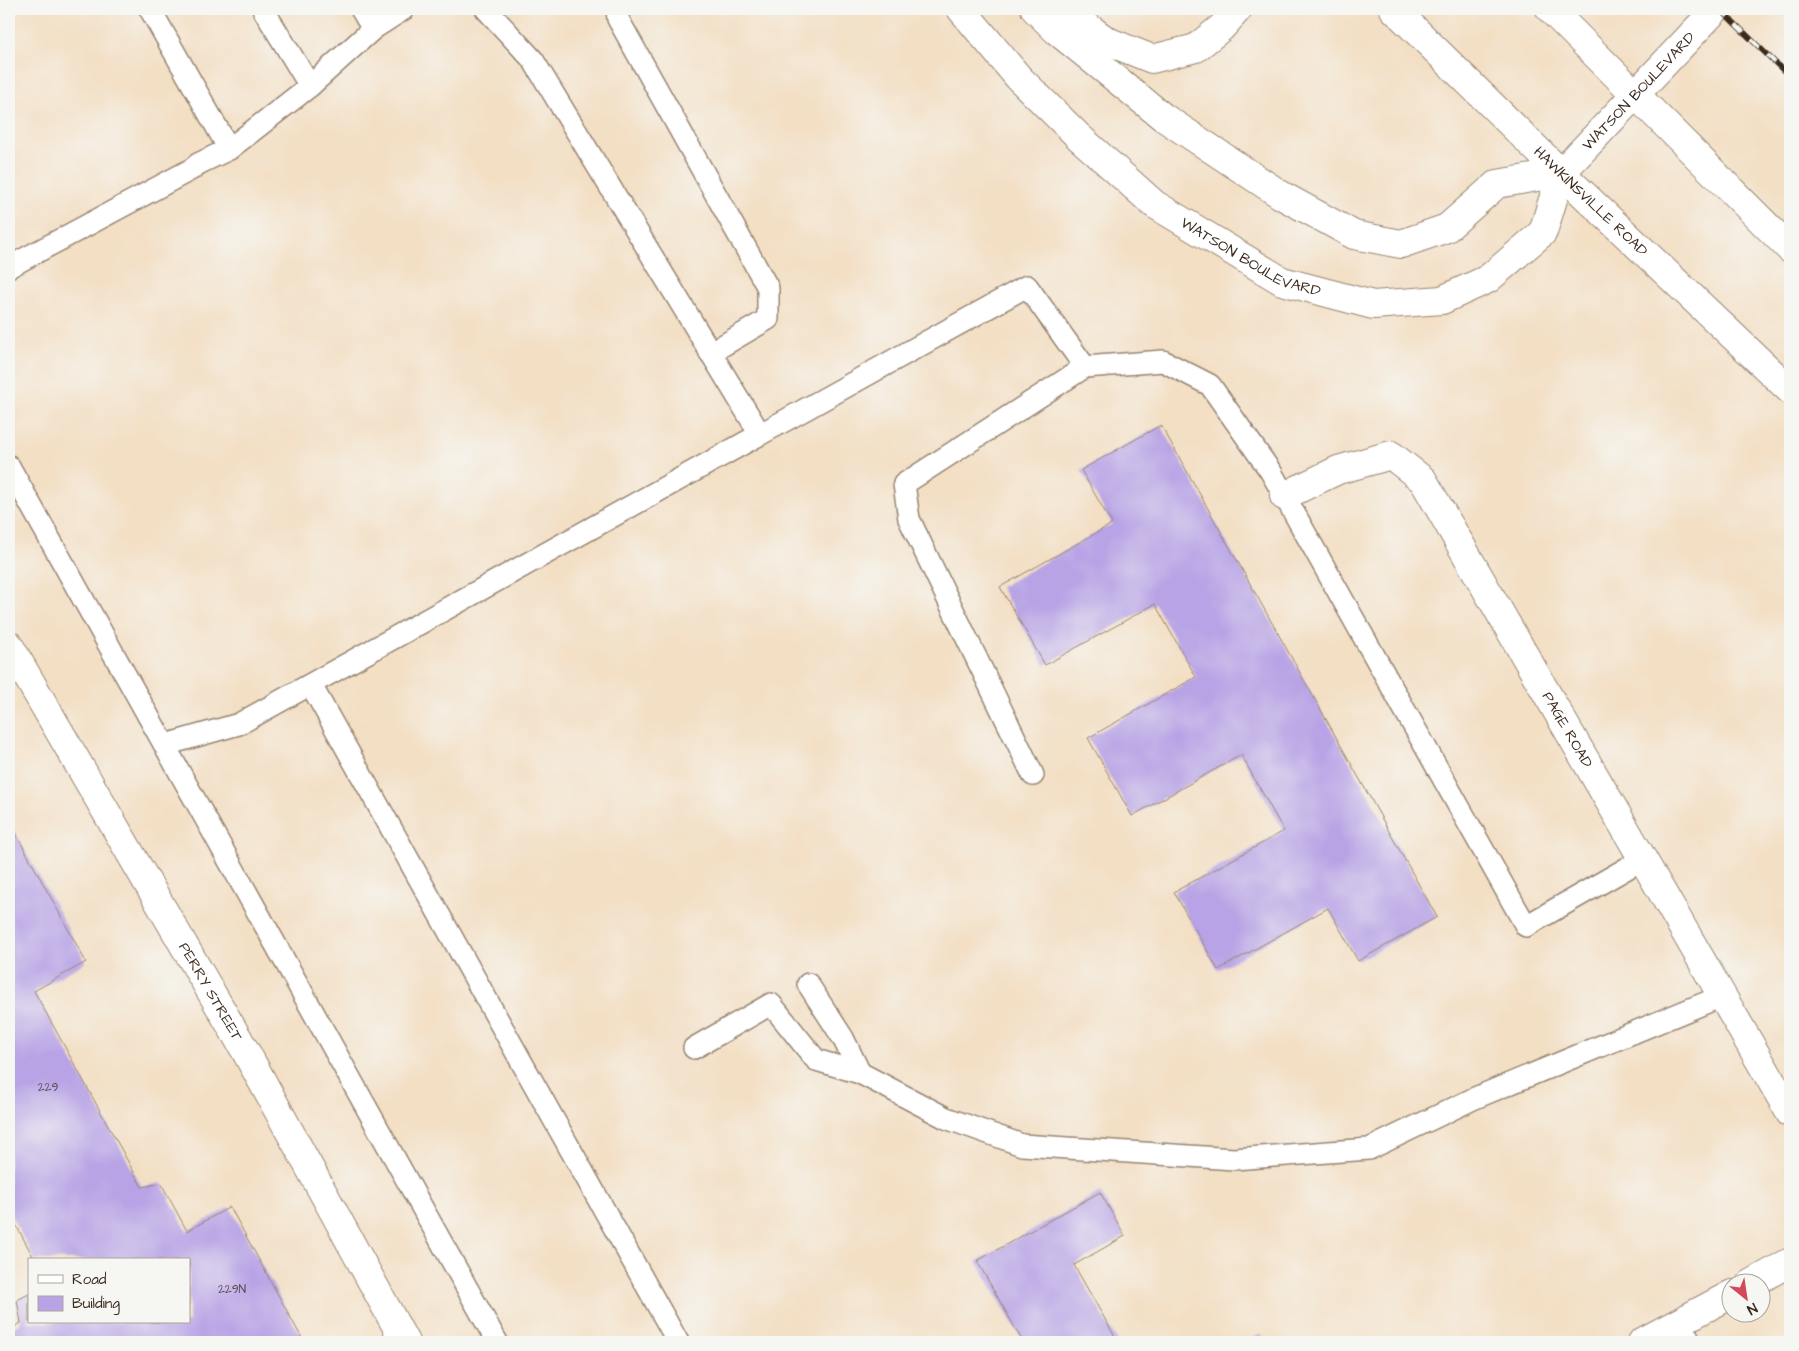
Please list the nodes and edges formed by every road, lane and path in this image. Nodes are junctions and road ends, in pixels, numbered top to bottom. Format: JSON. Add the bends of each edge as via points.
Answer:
{"nodes":[{"id":1,"x":150,"y":9,"type":"edge"},
{"id":2,"x":263,"y":9,"type":"edge"},
{"id":3,"x":361,"y":9,"type":"edge"},
{"id":4,"x":404,"y":9,"type":"edge"},
{"id":5,"x":486,"y":9,"type":"edge"},
{"id":6,"x":617,"y":9,"type":"edge"},
{"id":7,"x":961,"y":9,"type":"edge"},
{"id":8,"x":1035,"y":9,"type":"edge"},
{"id":9,"x":1063,"y":9,"type":"edge"},
{"id":10,"x":1238,"y":9,"type":"edge"},
{"id":11,"x":1394,"y":9,"type":"edge"},
{"id":12,"x":1550,"y":9,"type":"edge"},
{"id":13,"x":1716,"y":9,"type":"edge"},
{"id":14,"x":373,"y":29,"type":"junction"},
{"id":15,"x":310,"y":86,"type":"junction"},
{"id":16,"x":1635,"y":94,"type":"junction"},
{"id":17,"x":228,"y":149,"type":"junction"},
{"id":18,"x":1561,"y":173,"type":"junction"},
{"id":19,"x":1790,"y":249,"type":"edge"},
{"id":20,"x":9,"y":267,"type":"edge"},
{"id":21,"x":710,"y":353,"type":"junction"},
{"id":22,"x":1086,"y":367,"type":"junction"},
{"id":23,"x":1790,"y":390,"type":"edge"},
{"id":24,"x":760,"y":434,"type":"junction"},
{"id":25,"x":9,"y":466,"type":"edge"},
{"id":26,"x":1284,"y":496,"type":"junction"},
{"id":27,"x":9,"y":645,"type":"edge"},
{"id":28,"x":311,"y":685,"type":"junction"},
{"id":29,"x":164,"y":745,"type":"junction"},
{"id":30,"x":1032,"y":776,"type":"dead end"},
{"id":31,"x":1643,"y":859,"type":"junction"},
{"id":32,"x":808,"y":984,"type":"dead end"},
{"id":33,"x":1722,"y":996,"type":"junction"},
{"id":34,"x":694,"y":1048,"type":"dead end"},
{"id":35,"x":860,"y":1073,"type":"junction"},
{"id":36,"x":1790,"y":1113,"type":"edge"},
{"id":37,"x":1790,"y":1262,"type":"edge"},
{"id":38,"x":1769,"y":1274,"type":"edge"},
{"id":39,"x":1722,"y":1302,"type":"edge"},
{"id":40,"x":1686,"y":1332,"type":"edge"},
{"id":41,"x":405,"y":1342,"type":"edge"},
{"id":42,"x":497,"y":1342,"type":"edge"},
{"id":43,"x":678,"y":1342,"type":"edge"},
{"id":44,"x":1642,"y":1342,"type":"edge"}],
"edges":[{"from":1,"to":17,"type":"lane"},
{"from":2,"to":15,"type":"lane"},
{"from":3,"to":14,"type":"lane"},
{"from":4,"to":14,"type":"lane"},
{"from":5,"to":21,"type":"lane","via":[[533,60]]},
{"from":6,"to":21,"type":"lane","via":[[618,19],[768,288],[768,320]]},
{"from":7,"to":18,"type":"street","name":"WATSON BOULEVARD","via":[[1019,78],[1154,204],[1282,282],[1373,305],[1442,300],[1488,278],[1544,232]]},
{"from":8,"to":18,"type":"street","via":[[1057,32],[1162,117],[1281,195],[1354,235],[1401,244],[1447,228],[1497,184]]},
{"from":9,"to":10,"type":"street","via":[[1107,41],[1152,59],[1196,48]]},
{"from":11,"to":18,"type":"street","name":"HAWKINSVILLE ROAD"},
{"from":12,"to":16,"type":"street"},
{"from":13,"to":16,"type":"street","name":"WATSON BOULEVARD"},
{"from":14,"to":15,"type":"lane"},
{"from":15,"to":17,"type":"lane"},
{"from":16,"to":18,"type":"street","name":"WATSON BOULEVARD"},
{"from":16,"to":19,"type":"street"},
{"from":17,"to":20,"type":"lane"},
{"from":18,"to":23,"type":"street","name":"HAWKINSVILLE ROAD"},
{"from":21,"to":24,"type":"lane"},
{"from":22,"to":24,"type":"lane","via":[[1027,286]]},
{"from":22,"to":26,"type":"lane","via":[[1163,361],[1210,385]]},
{"from":22,"to":30,"type":"lane","via":[[904,484],[909,520]]},
{"from":24,"to":28,"type":"lane"},
{"from":25,"to":29,"type":"lane"},
{"from":26,"to":31,"type":"street","name":"PAGE ROAD","via":[[1338,470],[1391,455],[1423,480]]},
{"from":26,"to":31,"type":"lane","via":[[1526,926]]},
{"from":27,"to":41,"type":"street","name":"PERRY STREET","via":[[246,1052]]},
{"from":28,"to":29,"type":"lane","via":[[240,724]]},
{"from":28,"to":43,"type":"lane"},
{"from":29,"to":42,"type":"lane"},
{"from":31,"to":33,"type":"street","name":"PAGE ROAD"},
{"from":32,"to":35,"type":"lane","via":[[843,1038]]},
{"from":33,"to":35,"type":"lane","via":[[1475,1098],[1370,1149],[1234,1160],[1022,1145],[946,1118]]},
{"from":33,"to":36,"type":"street","name":"PAGE ROAD"},
{"from":34,"to":35,"type":"lane","via":[[771,1004],[816,1060]]},
{"from":37,"to":38,"type":"street"},
{"from":39,"to":40,"type":"street"},
{"from":40,"to":44,"type":"street"}]}
